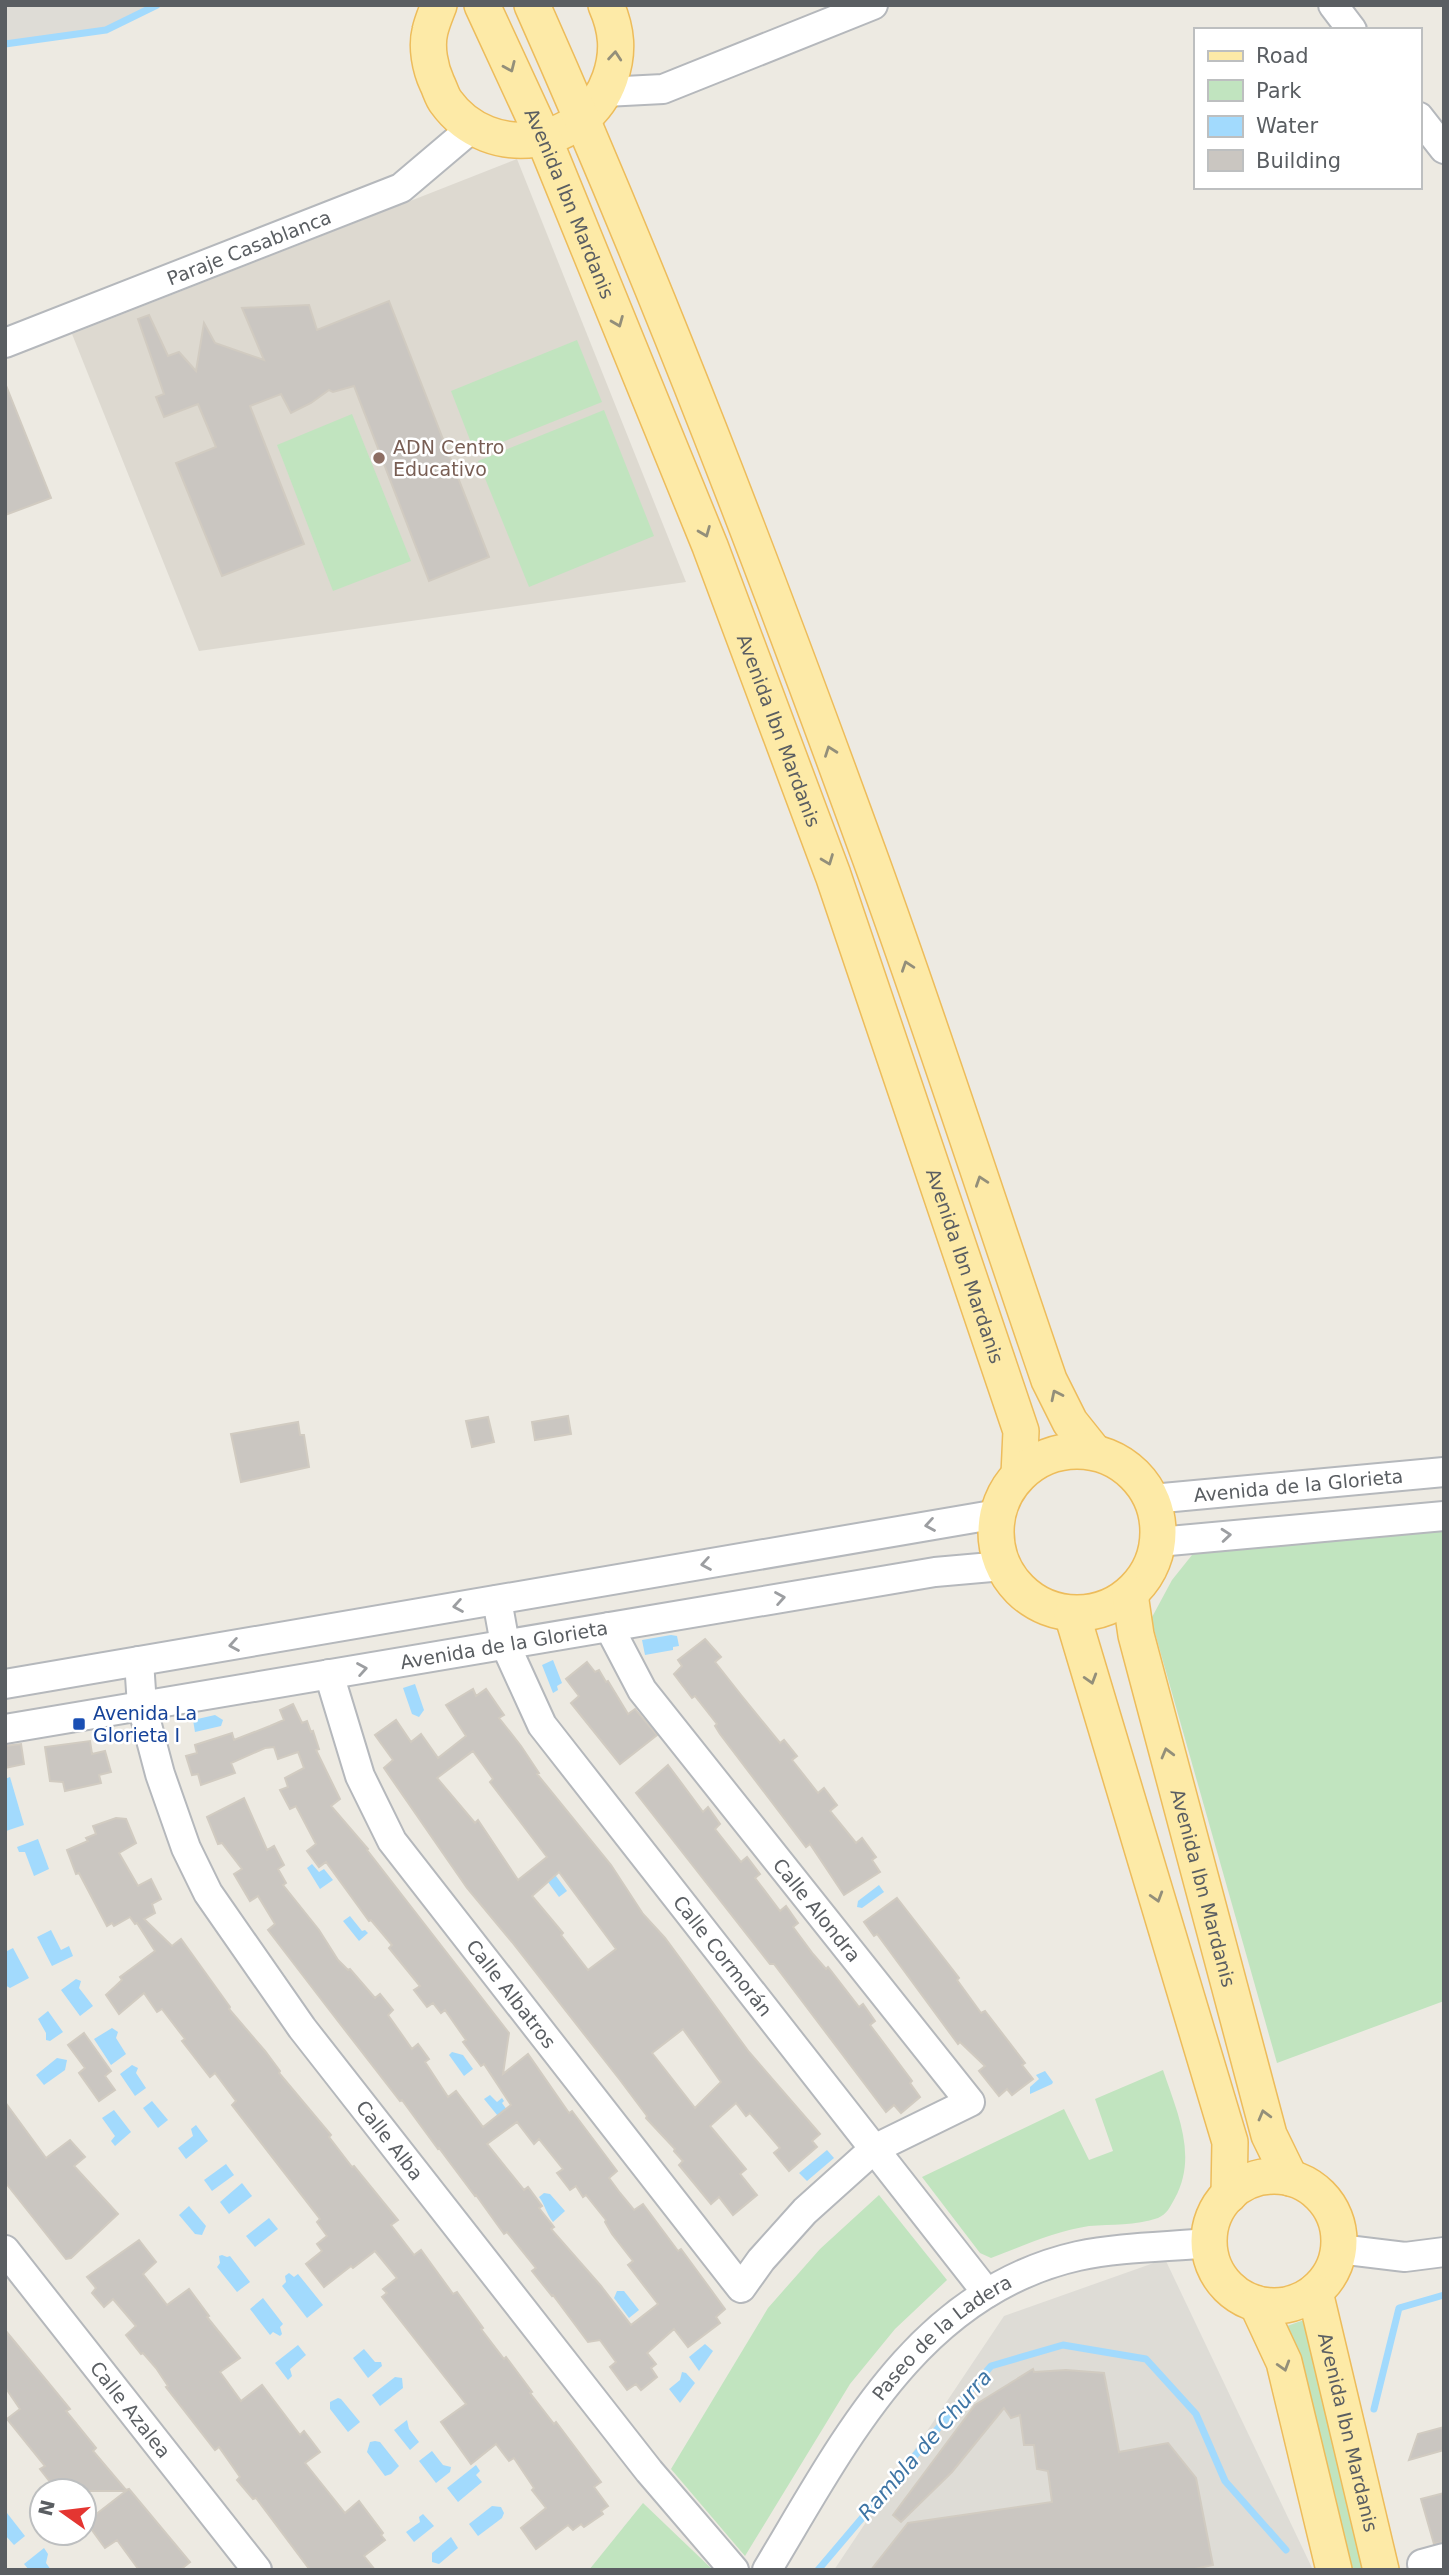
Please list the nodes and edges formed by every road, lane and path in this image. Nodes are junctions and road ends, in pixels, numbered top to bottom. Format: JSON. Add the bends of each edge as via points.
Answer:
{"nodes":[{"id":1,"x":439,"y":5,"type":"edge"},
{"id":2,"x":482,"y":5,"type":"edge"},
{"id":3,"x":532,"y":5,"type":"edge"},
{"id":4,"x":606,"y":5,"type":"edge"},
{"id":5,"x":873,"y":5,"type":"edge"},
{"id":6,"x":1333,"y":5,"type":"edge"},
{"id":7,"x":1350,"y":28,"type":"edge"},
{"id":8,"x":605,"y":92,"type":"junction"},
{"id":9,"x":583,"y":120,"type":"junction"},
{"id":10,"x":1421,"y":120,"type":"edge"},
{"id":11,"x":473,"y":127,"type":"junction"},
{"id":12,"x":544,"y":139,"type":"junction"},
{"id":13,"x":1444,"y":149,"type":"edge"},
{"id":14,"x":7,"y":342,"type":"edge"},
{"id":15,"x":1094,"y":1452,"type":"junction"},
{"id":16,"x":1444,"y":1472,"type":"edge"},
{"id":17,"x":1019,"y":1475,"type":"junction"},
{"id":18,"x":1152,"y":1499,"type":"junction"},
{"id":19,"x":998,"y":1514,"type":"junction"},
{"id":20,"x":1444,"y":1516,"type":"edge"},
{"id":21,"x":1158,"y":1542,"type":"junction"},
{"id":22,"x":1003,"y":1566,"type":"junction"},
{"id":23,"x":1130,"y":1594,"type":"junction"},
{"id":24,"x":497,"y":1600,"type":"junction"},
{"id":25,"x":1072,"y":1614,"type":"junction"},
{"id":26,"x":609,"y":1627,"type":"junction"},
{"id":27,"x":505,"y":1644,"type":"junction"},
{"id":28,"x":139,"y":1661,"type":"junction"},
{"id":29,"x":329,"y":1674,"type":"junction"},
{"id":30,"x":5,"y":1684,"type":"edge"},
{"id":31,"x":142,"y":1706,"type":"junction"},
{"id":32,"x":5,"y":1729,"type":"edge"},
{"id":33,"x":874,"y":2149,"type":"junction"},
{"id":34,"x":1290,"y":2178,"type":"junction"},
{"id":35,"x":1229,"y":2195,"type":"junction"},
{"id":36,"x":1209,"y":2243,"type":"junction"},
{"id":37,"x":1339,"y":2249,"type":"junction"},
{"id":38,"x":5,"y":2250,"type":"edge"},
{"id":39,"x":1444,"y":2252,"type":"edge"},
{"id":40,"x":1315,"y":2292,"type":"junction"},
{"id":41,"x":987,"y":2293,"type":"junction"},
{"id":42,"x":1257,"y":2304,"type":"junction"},
{"id":43,"x":257,"y":2570,"type":"edge"},
{"id":44,"x":734,"y":2570,"type":"edge"},
{"id":45,"x":767,"y":2570,"type":"edge"},
{"id":46,"x":1334,"y":2570,"type":"edge"},
{"id":47,"x":1381,"y":2570,"type":"edge"}],
"edges":[{"from":1,"to":11,"type":"main road","via":[[429,32],[431,69],[446,102]]},
{"from":2,"to":12,"type":"main road","name":"Avenida Ibn Mardanis","one_way":true},
{"from":3,"to":9,"type":"main road","name":"Avenida Ibn Mardanis"},
{"from":8,"to":4,"type":"main road","one_way":true,"via":[[617,59],[615,24]]},
{"from":5,"to":8,"type":"street","via":[[663,89]]},
{"from":6,"to":7,"type":"street"},
{"from":8,"to":9,"type":"main road"},
{"from":9,"to":12,"type":"main road"},
{"from":15,"to":9,"type":"main road","name":"Avenida Ibn Mardanis","one_way":true,"via":[[1070,1422],[1049,1380],[873,866],[750,534]]},
{"from":10,"to":13,"type":"street"},
{"from":11,"to":12,"type":"main road","via":[[507,140]]},
{"from":11,"to":14,"type":"street","name":"Paraje Casablanca","via":[[401,188]]},
{"from":12,"to":17,"type":"main road","name":"Avenida Ibn Mardanis","one_way":true,"via":[[710,546],[838,888],[1021,1431]]},
{"from":15,"to":17,"type":"main road","via":[[1066,1451],[1041,1459]]},
{"from":15,"to":18,"type":"main road","via":[[1118,1461],[1138,1477]]},
{"from":16,"to":18,"type":"street","name":"Avenida de la Glorieta"},
{"from":17,"to":19,"type":"main road"},
{"from":18,"to":21,"type":"main road"},
{"from":19,"to":22,"type":"main road","via":[[996,1540]]},
{"from":19,"to":24,"type":"street","one_way":true},
{"from":21,"to":20,"type":"street","one_way":true},
{"from":21,"to":23,"type":"main road","via":[[1144,1579]]},
{"from":22,"to":25,"type":"main road","via":[[1031,1600]]},
{"from":26,"to":22,"type":"street","name":"Avenida de la Glorieta","one_way":true,"via":[[936,1572]]},
{"from":23,"to":25,"type":"main road","via":[[1113,1606]]},
{"from":34,"to":23,"type":"main road","name":"Avenida Ibn Mardanis","one_way":true,"via":[[1269,2135],[1136,1635]]},
{"from":24,"to":27,"type":"street","name":"Calle Cormorán"},
{"from":24,"to":28,"type":"street","one_way":true},
{"from":25,"to":35,"type":"main road","one_way":true,"via":[[1230,2142]]},
{"from":26,"to":27,"type":"street","name":"Avenida de la Glorieta"},
{"from":26,"to":33,"type":"street","name":"Calle Alondra","via":[[642,1690],[970,2102]]},
{"from":29,"to":27,"type":"street","name":"Avenida de la Glorieta","one_way":true},
{"from":27,"to":33,"type":"street","name":"Calle Cormorán","via":[[542,1725]]},
{"from":28,"to":30,"type":"street"},
{"from":28,"to":31,"type":"street","name":"Calle Alba"},
{"from":29,"to":31,"type":"street","name":"Avenida de la Glorieta"},
{"from":29,"to":33,"type":"street","name":"Calle Albatros","via":[[360,1776],[392,1841],[741,2288],[805,2211]]},
{"from":31,"to":32,"type":"street","name":"Avenida de la Glorieta"},
{"from":31,"to":44,"type":"street","name":"Calle Alba","via":[[186,1848],[208,1893],[302,2028],[632,2450]]},
{"from":33,"to":41,"type":"street","name":"Calle Cormorán"},
{"from":34,"to":35,"type":"main road","via":[[1268,2176]]},
{"from":34,"to":37,"type":"main road","via":[[1322,2197],[1338,2230]]},
{"from":35,"to":36,"type":"main road","via":[[1218,2209]]},
{"from":36,"to":41,"type":"street","name":"Paseo de la Ladera","via":[[1076,2257]]},
{"from":36,"to":42,"type":"main road","via":[[1223,2281]]},
{"from":37,"to":39,"type":"street","via":[[1405,2257]]},
{"from":37,"to":40,"type":"main road","via":[[1335,2265]]},
{"from":38,"to":43,"type":"street","name":"Calle Azalea"},
{"from":40,"to":42,"type":"main road","via":[[1297,2302]]},
{"from":40,"to":47,"type":"main road","name":"Avenida Ibn Mardanis"},
{"from":41,"to":45,"type":"street","name":"Paseo de la Ladera","via":[[949,2319],[889,2379],[837,2453]]},
{"from":42,"to":46,"type":"main road","one_way":true,"via":[[1284,2362]]}]}
